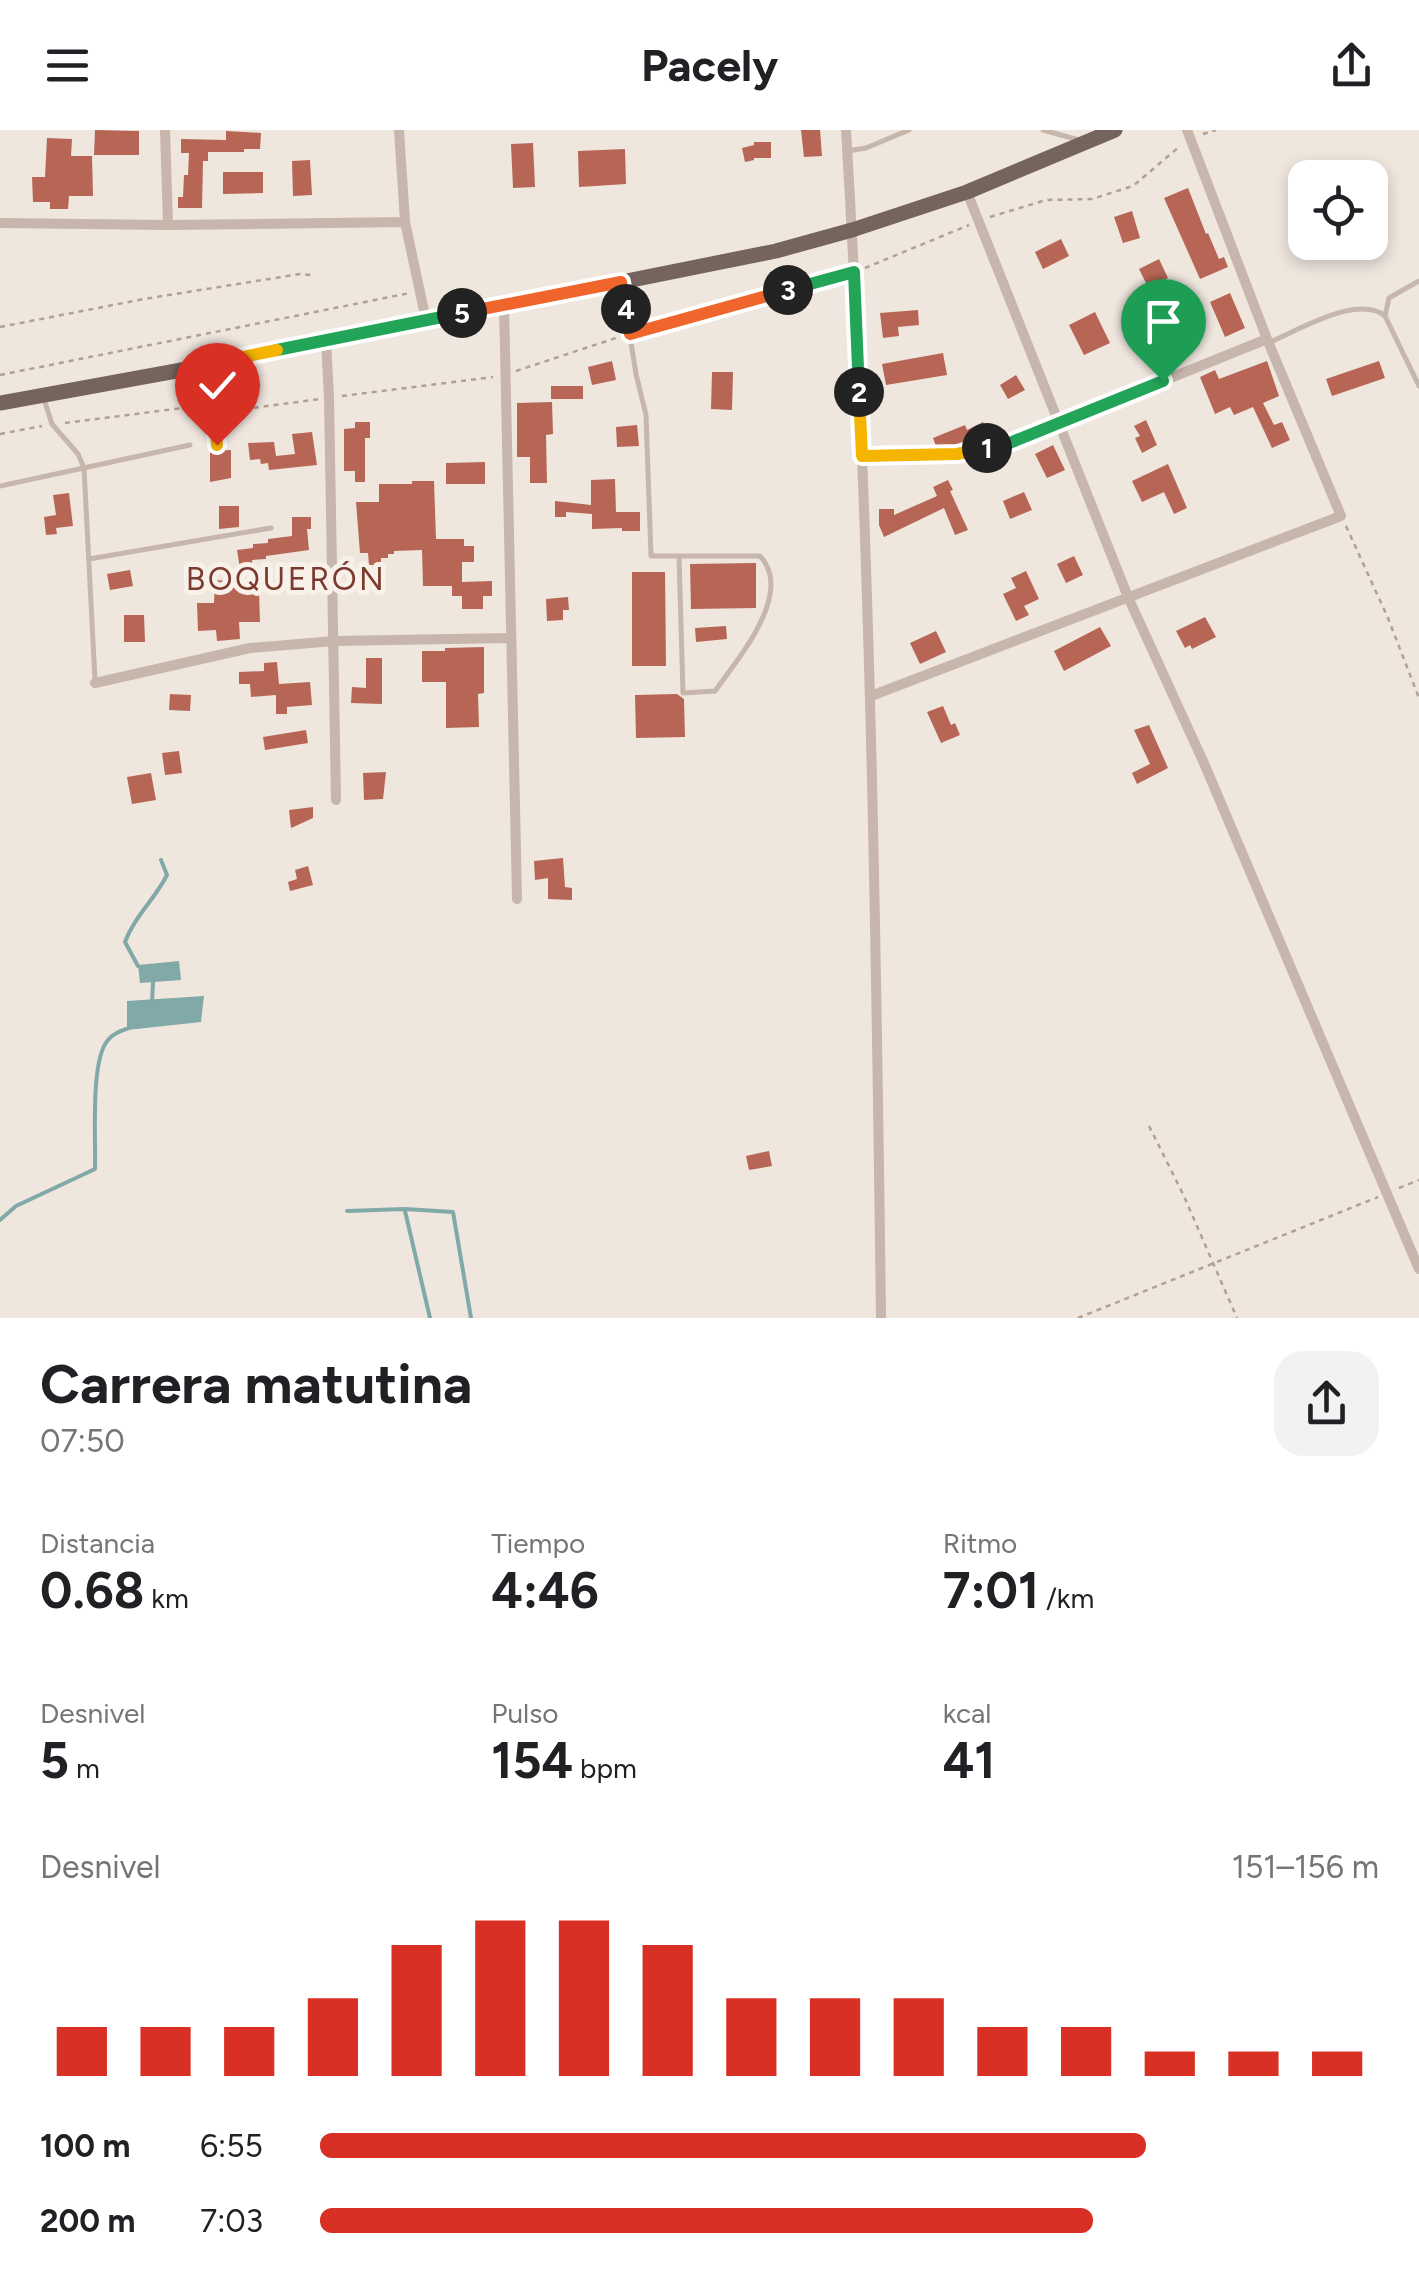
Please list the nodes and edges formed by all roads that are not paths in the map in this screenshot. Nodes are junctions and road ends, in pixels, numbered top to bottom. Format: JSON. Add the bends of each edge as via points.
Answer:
{"nodes":[{"id":1,"x":165,"y":130,"type":"edge"},
{"id":2,"x":399,"y":130,"type":"edge"},
{"id":3,"x":846,"y":130,"type":"edge"},
{"id":4,"x":909,"y":130,"type":"edge"},
{"id":5,"x":1043,"y":130,"type":"edge"},
{"id":6,"x":1115,"y":130,"type":"edge"},
{"id":7,"x":1188,"y":134,"type":"edge"},
{"id":8,"x":1086,"y":142,"type":"junction"},
{"id":9,"x":847,"y":151,"type":"junction"},
{"id":10,"x":967,"y":192,"type":"junction"},
{"id":11,"x":405,"y":222,"type":"junction"},
{"id":12,"x":0,"y":224,"type":"edge"},
{"id":13,"x":168,"y":226,"type":"junction"},
{"id":14,"x":852,"y":230,"type":"junction"},
{"id":15,"x":1419,"y":281,"type":"edge"},
{"id":16,"x":621,"y":282,"type":"junction"},
{"id":17,"x":504,"y":305,"type":"junction"},
{"id":18,"x":1385,"y":316,"type":"junction"},
{"id":19,"x":426,"y":320,"type":"junction"},
{"id":20,"x":326,"y":340,"type":"junction"},
{"id":21,"x":1268,"y":341,"type":"junction"},
{"id":22,"x":209,"y":364,"type":"junction"},
{"id":23,"x":1419,"y":386,"type":"edge"},
{"id":24,"x":42,"y":394,"type":"junction"},
{"id":25,"x":0,"y":403,"type":"edge"},
{"id":26,"x":1058,"y":423,"type":"junction"},
{"id":27,"x":190,"y":445,"type":"dead end"},
{"id":28,"x":217,"y":445,"type":"dead end"},
{"id":29,"x":862,"y":456,"type":"junction"},
{"id":30,"x":84,"y":468,"type":"junction"},
{"id":31,"x":0,"y":486,"type":"edge"},
{"id":32,"x":270,"y":528,"type":"dead end"},
{"id":33,"x":679,"y":556,"type":"junction"},
{"id":34,"x":89,"y":559,"type":"junction"},
{"id":35,"x":1128,"y":597,"type":"junction"},
{"id":36,"x":511,"y":638,"type":"junction"},
{"id":37,"x":334,"y":641,"type":"junction"},
{"id":38,"x":96,"y":683,"type":"joint"},
{"id":39,"x":871,"y":696,"type":"junction"},
{"id":40,"x":336,"y":800,"type":"dead end"},
{"id":41,"x":517,"y":899,"type":"dead end"},
{"id":42,"x":1419,"y":1268,"type":"edge"},
{"id":43,"x":882,"y":1318,"type":"edge"}],
"edges":[{"from":1,"to":13,"type":"street"},
{"from":2,"to":11,"type":"street"},
{"from":3,"to":9,"type":"street"},
{"from":4,"to":9,"type":"lane"},
{"from":5,"to":8,"type":"lane"},
{"from":6,"to":8,"type":"main road"},
{"from":7,"to":21,"type":"street"},
{"from":8,"to":10,"type":"main road"},
{"from":9,"to":14,"type":"street"},
{"from":10,"to":14,"type":"main road"},
{"from":10,"to":26,"type":"street"},
{"from":11,"to":13,"type":"street"},
{"from":11,"to":19,"type":"street"},
{"from":12,"to":13,"type":"street"},
{"from":14,"to":16,"type":"main road"},
{"from":14,"to":29,"type":"street"},
{"from":15,"to":18,"type":"lane","via":[[1389,298]]},
{"from":16,"to":17,"type":"main road"},
{"from":16,"to":33,"type":"lane","via":[[646,415],[651,556]]},
{"from":17,"to":19,"type":"main road"},
{"from":17,"to":36,"type":"street"},
{"from":18,"to":21,"type":"lane","via":[[1364,307],[1344,311]]},
{"from":18,"to":23,"type":"lane"},
{"from":19,"to":20,"type":"main road"},
{"from":20,"to":22,"type":"main road"},
{"from":20,"to":37,"type":"street"},
{"from":21,"to":26,"type":"street"},
{"from":21,"to":35,"type":"street","via":[[1341,516]]},
{"from":22,"to":24,"type":"main road"},
{"from":22,"to":28,"type":"lane"},
{"from":24,"to":25,"type":"main road"},
{"from":24,"to":30,"type":"lane","via":[[52,424]]},
{"from":26,"to":29,"type":"street","via":[[1007,444],[957,454]]},
{"from":26,"to":35,"type":"street"},
{"from":27,"to":30,"type":"lane"},
{"from":29,"to":39,"type":"street"},
{"from":30,"to":31,"type":"lane"},
{"from":30,"to":34,"type":"lane"},
{"from":32,"to":34,"type":"lane"},
{"from":33,"to":33,"type":"lane","via":[[683,694],[714,691],[755,635],[772,589],[768,564],[760,556]]},
{"from":34,"to":38,"type":"lane"},
{"from":35,"to":39,"type":"street"},
{"from":35,"to":42,"type":"street"},
{"from":36,"to":37,"type":"street"},
{"from":36,"to":41,"type":"street"},
{"from":37,"to":38,"type":"street","via":[[250,648]]},
{"from":37,"to":40,"type":"street"},
{"from":39,"to":43,"type":"street"}]}
